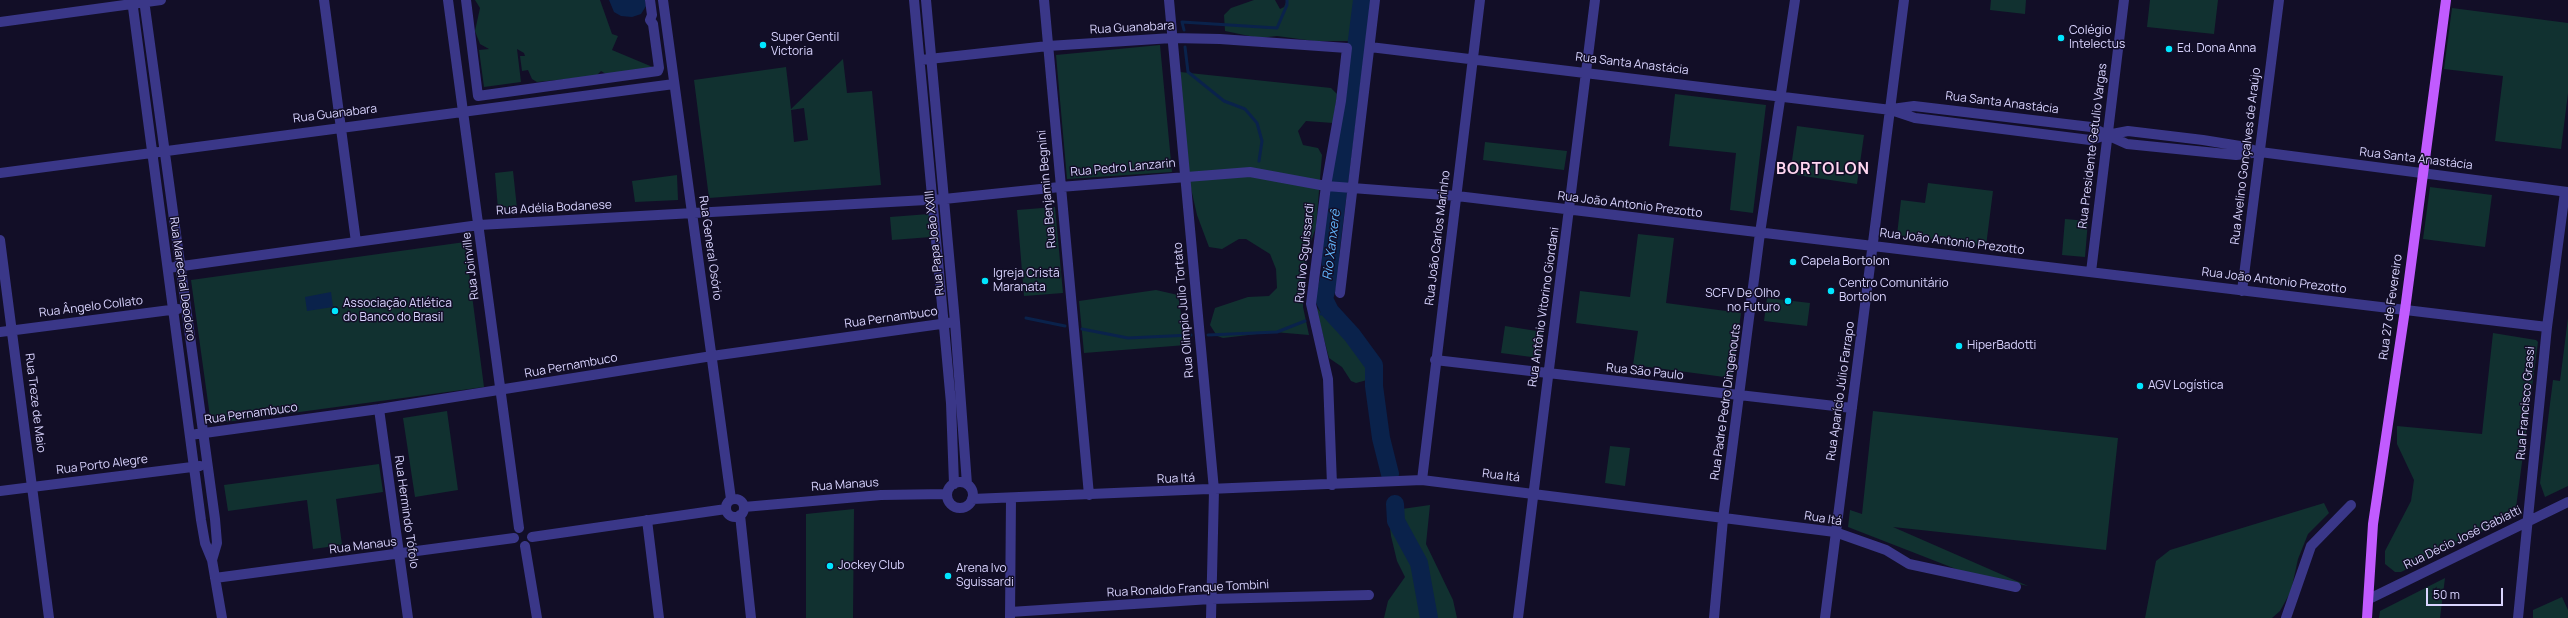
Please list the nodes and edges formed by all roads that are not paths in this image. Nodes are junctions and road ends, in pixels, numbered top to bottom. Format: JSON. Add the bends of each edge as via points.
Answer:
{"nodes":[{"id":1,"x":161,"y":0,"type":"edge"},
{"id":2,"x":324,"y":0,"type":"edge"},
{"id":3,"x":448,"y":0,"type":"edge"},
{"id":4,"x":466,"y":0,"type":"edge"},
{"id":5,"x":650,"y":0,"type":"edge"},
{"id":6,"x":663,"y":0,"type":"edge"},
{"id":7,"x":914,"y":0,"type":"edge"},
{"id":8,"x":926,"y":0,"type":"edge"},
{"id":9,"x":1044,"y":0,"type":"edge"},
{"id":10,"x":1169,"y":0,"type":"edge"},
{"id":11,"x":1375,"y":0,"type":"edge"},
{"id":12,"x":1480,"y":0,"type":"edge"},
{"id":13,"x":1595,"y":0,"type":"edge"},
{"id":14,"x":1795,"y":0,"type":"edge"},
{"id":15,"x":1904,"y":0,"type":"edge"},
{"id":16,"x":2124,"y":0,"type":"edge"},
{"id":17,"x":2279,"y":0,"type":"edge"},
{"id":18,"x":2446,"y":0,"type":"edge"},
{"id":19,"x":144,"y":1,"type":"edge"},
{"id":20,"x":132,"y":2,"type":"edge"},
{"id":21,"x":0,"y":22,"type":"edge"},
{"id":22,"x":928,"y":22,"type":"junction"},
{"id":23,"x":916,"y":24,"type":"junction"},
{"id":24,"x":1172,"y":38,"type":"junction"},
{"id":25,"x":1048,"y":46,"type":"junction"},
{"id":26,"x":1370,"y":47,"type":"junction"},
{"id":27,"x":1347,"y":48,"type":"joint"},
{"id":28,"x":932,"y":59,"type":"junction"},
{"id":29,"x":152,"y":60,"type":"junction"},
{"id":30,"x":920,"y":60,"type":"junction"},
{"id":31,"x":1473,"y":60,"type":"junction"},
{"id":32,"x":140,"y":62,"type":"junction"},
{"id":33,"x":1587,"y":71,"type":"junction"},
{"id":34,"x":674,"y":84,"type":"junction"},
{"id":35,"x":1782,"y":96,"type":"junction"},
{"id":36,"x":158,"y":101,"type":"junction"},
{"id":37,"x":146,"y":103,"type":"junction"},
{"id":38,"x":1891,"y":110,"type":"junction"},
{"id":39,"x":1954,"y":111,"type":"junction"},
{"id":40,"x":463,"y":113,"type":"junction"},
{"id":41,"x":1999,"y":116,"type":"junction"},
{"id":42,"x":2047,"y":122,"type":"junction"},
{"id":43,"x":1953,"y":123,"type":"junction"},
{"id":44,"x":340,"y":126,"type":"junction"},
{"id":45,"x":1998,"y":128,"type":"junction"},
{"id":46,"x":2046,"y":134,"type":"junction"},
{"id":47,"x":2108,"y":135,"type":"junction"},
{"id":48,"x":2163,"y":136,"type":"junction"},
{"id":49,"x":938,"y":140,"type":"junction"},
{"id":50,"x":2203,"y":140,"type":"junction"},
{"id":51,"x":926,"y":141,"type":"junction"},
{"id":52,"x":2161,"y":148,"type":"junction"},
{"id":53,"x":166,"y":151,"type":"junction"},
{"id":54,"x":2201,"y":152,"type":"junction"},
{"id":55,"x":2260,"y":152,"type":"junction"},
{"id":56,"x":152,"y":153,"type":"junction"},
{"id":57,"x":2422,"y":172,"type":"junction"},
{"id":58,"x":0,"y":173,"type":"edge"},
{"id":59,"x":1185,"y":176,"type":"junction"},
{"id":60,"x":1060,"y":187,"type":"junction"},
{"id":61,"x":1331,"y":187,"type":"junction"},
{"id":62,"x":1350,"y":188,"type":"junction"},
{"id":63,"x":2566,"y":192,"type":"edge"},
{"id":64,"x":1457,"y":196,"type":"junction"},
{"id":65,"x":944,"y":199,"type":"junction"},
{"id":66,"x":931,"y":200,"type":"junction"},
{"id":67,"x":173,"y":207,"type":"junction"},
{"id":68,"x":160,"y":209,"type":"junction"},
{"id":69,"x":1570,"y":211,"type":"junction"},
{"id":70,"x":692,"y":214,"type":"junction"},
{"id":71,"x":479,"y":225,"type":"junction"},
{"id":72,"x":1760,"y":233,"type":"junction"},
{"id":73,"x":0,"y":240,"type":"edge"},
{"id":74,"x":356,"y":242,"type":"junction"},
{"id":75,"x":1874,"y":246,"type":"junction"},
{"id":76,"x":181,"y":267,"type":"junction"},
{"id":77,"x":168,"y":268,"type":"junction"},
{"id":78,"x":2091,"y":272,"type":"junction"},
{"id":79,"x":951,"y":275,"type":"junction"},
{"id":80,"x":938,"y":277,"type":"junction"},
{"id":81,"x":2242,"y":291,"type":"junction"},
{"id":82,"x":1340,"y":293,"type":"dead end"},
{"id":83,"x":186,"y":308,"type":"junction"},
{"id":84,"x":173,"y":310,"type":"junction"},
{"id":85,"x":2405,"y":310,"type":"junction"},
{"id":86,"x":956,"y":322,"type":"junction"},
{"id":87,"x":943,"y":324,"type":"junction"},
{"id":88,"x":2547,"y":327,"type":"junction"},
{"id":89,"x":13,"y":331,"type":"junction"},
{"id":90,"x":0,"y":332,"type":"edge"},
{"id":91,"x":712,"y":356,"type":"junction"},
{"id":92,"x":1435,"y":360,"type":"junction"},
{"id":93,"x":195,"y":374,"type":"junction"},
{"id":94,"x":1548,"y":374,"type":"junction"},
{"id":95,"x":182,"y":376,"type":"junction"},
{"id":96,"x":501,"y":391,"type":"junction"},
{"id":97,"x":1740,"y":395,"type":"junction"},
{"id":98,"x":961,"y":402,"type":"junction"},
{"id":99,"x":950,"y":403,"type":"junction"},
{"id":100,"x":1852,"y":408,"type":"junction"},
{"id":101,"x":378,"y":409,"type":"junction"},
{"id":102,"x":203,"y":433,"type":"junction"},
{"id":103,"x":190,"y":435,"type":"junction"},
{"id":104,"x":207,"y":465,"type":"junction"},
{"id":105,"x":194,"y":466,"type":"junction"},
{"id":106,"x":1422,"y":480,"type":"junction"},
{"id":107,"x":954,"y":484,"type":"junction"},
{"id":108,"x":967,"y":484,"type":"junction"},
{"id":109,"x":1332,"y":485,"type":"junction"},
{"id":110,"x":33,"y":487,"type":"junction"},
{"id":111,"x":1214,"y":490,"type":"junction"},
{"id":112,"x":0,"y":491,"type":"edge"},
{"id":113,"x":1534,"y":493,"type":"junction"},
{"id":114,"x":947,"y":494,"type":"junction"},
{"id":115,"x":1088,"y":495,"type":"junction"},
{"id":116,"x":1011,"y":498,"type":"junction"},
{"id":117,"x":731,"y":499,"type":"junction"},
{"id":118,"x":972,"y":499,"type":"junction"},
{"id":119,"x":2568,"y":502,"type":"edge"},
{"id":120,"x":2351,"y":506,"type":"dead end"},
{"id":121,"x":726,"y":509,"type":"junction"},
{"id":122,"x":742,"y":511,"type":"junction"},
{"id":123,"x":215,"y":519,"type":"junction"},
{"id":124,"x":1723,"y":519,"type":"junction"},
{"id":125,"x":201,"y":520,"type":"junction"},
{"id":126,"x":647,"y":520,"type":"junction"},
{"id":127,"x":2528,"y":521,"type":"junction"},
{"id":128,"x":519,"y":528,"type":"junction"},
{"id":129,"x":1835,"y":532,"type":"junction"},
{"id":130,"x":532,"y":537,"type":"junction"},
{"id":131,"x":514,"y":538,"type":"junction"},
{"id":132,"x":525,"y":546,"type":"junction"},
{"id":133,"x":399,"y":555,"type":"junction"},
{"id":134,"x":212,"y":560,"type":"junction"},
{"id":135,"x":215,"y":578,"type":"junction"},
{"id":136,"x":2016,"y":587,"type":"dead end"},
{"id":137,"x":1369,"y":595,"type":"dead end"},
{"id":138,"x":1211,"y":599,"type":"junction"},
{"id":139,"x":2369,"y":599,"type":"junction"},
{"id":140,"x":1010,"y":615,"type":"edge"},
{"id":141,"x":49,"y":618,"type":"edge"},
{"id":142,"x":221,"y":618,"type":"edge"},
{"id":143,"x":408,"y":618,"type":"edge"},
{"id":144,"x":537,"y":618,"type":"edge"},
{"id":145,"x":659,"y":618,"type":"edge"},
{"id":146,"x":752,"y":618,"type":"edge"},
{"id":147,"x":1211,"y":618,"type":"edge"},
{"id":148,"x":1518,"y":618,"type":"edge"},
{"id":149,"x":1714,"y":618,"type":"edge"},
{"id":150,"x":1825,"y":618,"type":"edge"},
{"id":151,"x":2286,"y":618,"type":"edge"},
{"id":152,"x":2367,"y":618,"type":"edge"},
{"id":153,"x":2518,"y":618,"type":"edge"}],
"edges":[{"from":1,"to":19,"type":"street"},
{"from":2,"to":44,"type":"street"},
{"from":3,"to":40,"type":"street","name":"Rua Joinville"},
{"from":4,"to":5,"type":"street","via":[[478,96],[658,71],[653,24],[650,20]]},
{"from":6,"to":34,"type":"street","name":"Rua General Osório"},
{"from":7,"to":23,"type":"street","name":"Rua Papa João XXIII"},
{"from":8,"to":22,"type":"street","name":"Rua Papa João XXIII"},
{"from":9,"to":25,"type":"street","name":"Rua Benjamin Begnini"},
{"from":10,"to":24,"type":"street","name":"Rua Olimpio Julio Tortato"},
{"from":11,"to":26,"type":"street"},
{"from":12,"to":31,"type":"street","name":"Rua João Carlos Marinho"},
{"from":13,"to":33,"type":"street","name":"Rua Antônio Vitorino Giordani"},
{"from":14,"to":35,"type":"street","name":"Rua Padre Pedro Dingenouts"},
{"from":15,"to":38,"type":"street","name":"Rua Aparício Júlio Farrapo"},
{"from":16,"to":47,"type":"street","name":"Rua Presidente Getulio Vargas"},
{"from":17,"to":55,"type":"street","name":"Rua Avelino Gonçalves de Araújo"},
{"from":18,"to":57,"type":"main road","name":"Rua 27 de Fevereiro"},
{"from":19,"to":20,"type":"street"},
{"from":19,"to":29,"type":"street","name":"Rua Marechal Deodoro"},
{"from":20,"to":21,"type":"street"},
{"from":20,"to":32,"type":"street","name":"Rua Marechal Deodoro"},
{"from":22,"to":23,"type":"street"},
{"from":22,"to":28,"type":"street","name":"Rua Papa João XXIII"},
{"from":23,"to":30,"type":"street","name":"Rua Papa João XXIII"},
{"from":24,"to":25,"type":"street","name":"Rua Guanabara"},
{"from":24,"to":27,"type":"street","name":"Rua Guanabara","via":[[1220,38]]},
{"from":24,"to":59,"type":"street","name":"Rua Olimpio Julio Tortato"},
{"from":25,"to":28,"type":"street","name":"Rua Guanabara"},
{"from":25,"to":60,"type":"street","name":"Rua Benjamin Begnini"},
{"from":26,"to":31,"type":"street","name":"Rua Santa Anastácia"},
{"from":26,"to":62,"type":"street"},
{"from":27,"to":61,"type":"street","name":"Rua Ivo Sguissardi"},
{"from":28,"to":30,"type":"street","name":"Rua Guanabara"},
{"from":28,"to":49,"type":"street","name":"Rua Papa João XXIII"},
{"from":29,"to":32,"type":"street"},
{"from":29,"to":36,"type":"street","name":"Rua Marechal Deodoro"},
{"from":30,"to":51,"type":"street","name":"Rua Papa João XXIII"},
{"from":31,"to":33,"type":"street","name":"Rua Santa Anastácia"},
{"from":31,"to":64,"type":"street","name":"Rua João Carlos Marinho"},
{"from":32,"to":37,"type":"street","name":"Rua Marechal Deodoro"},
{"from":33,"to":35,"type":"street","name":"Rua Santa Anastácia"},
{"from":33,"to":69,"type":"street","name":"Rua Antônio Vitorino Giordani"},
{"from":34,"to":40,"type":"street","name":"Rua Guanabara"},
{"from":34,"to":70,"type":"street","name":"Rua General Osório"},
{"from":35,"to":38,"type":"street","name":"Rua Santa Anastácia"},
{"from":35,"to":72,"type":"street","name":"Rua Padre Pedro Dingenouts"},
{"from":36,"to":37,"type":"street"},
{"from":36,"to":53,"type":"street","name":"Rua Marechal Deodoro"},
{"from":37,"to":56,"type":"street","name":"Rua Marechal Deodoro"},
{"from":38,"to":39,"type":"street","name":"Rua Santa Anastácia","via":[[1914,106]]},
{"from":38,"to":43,"type":"street","name":"Rua Santa Anastácia","via":[[1915,118]]},
{"from":38,"to":75,"type":"street","name":"Rua Aparício Júlio Farrapo"},
{"from":39,"to":41,"type":"street","name":"Rua Santa Anastácia"},
{"from":39,"to":43,"type":"street"},
{"from":40,"to":44,"type":"street","name":"Rua Guanabara"},
{"from":40,"to":71,"type":"street","name":"Rua Joinville"},
{"from":41,"to":42,"type":"street","name":"Rua Santa Anastácia"},
{"from":41,"to":45,"type":"street"},
{"from":42,"to":46,"type":"street"},
{"from":42,"to":47,"type":"street","name":"Rua Santa Anastácia","via":[[2091,127]]},
{"from":43,"to":45,"type":"street","name":"Rua Santa Anastácia"},
{"from":44,"to":53,"type":"street","name":"Rua Guanabara"},
{"from":44,"to":74,"type":"street"},
{"from":45,"to":46,"type":"street","name":"Rua Santa Anastácia"},
{"from":46,"to":47,"type":"street","name":"Rua Santa Anastácia","via":[[2090,140]]},
{"from":47,"to":48,"type":"street","name":"Rua Santa Anastácia","via":[[2128,131]]},
{"from":47,"to":52,"type":"street","name":"Rua Santa Anastácia","via":[[2127,144]]},
{"from":47,"to":78,"type":"street","name":"Rua Presidente Getulio Vargas"},
{"from":48,"to":50,"type":"street","name":"Rua Santa Anastácia"},
{"from":48,"to":52,"type":"street"},
{"from":49,"to":51,"type":"street"},
{"from":49,"to":65,"type":"street","name":"Rua Papa João XXIII"},
{"from":50,"to":54,"type":"street"},
{"from":50,"to":55,"type":"street","name":"Rua Santa Anastácia"},
{"from":51,"to":66,"type":"street","name":"Rua Papa João XXIII"},
{"from":52,"to":54,"type":"street","name":"Rua Santa Anastácia"},
{"from":53,"to":56,"type":"street","name":"Rua Guanabara"},
{"from":53,"to":67,"type":"street","name":"Rua Marechal Deodoro"},
{"from":54,"to":55,"type":"street","name":"Rua Santa Anastácia","via":[[2236,155]]},
{"from":55,"to":57,"type":"street","name":"Rua Santa Anastácia"},
{"from":55,"to":81,"type":"street","name":"Rua Avelino Gonçalves de Araújo"},
{"from":56,"to":58,"type":"street","name":"Rua Guanabara"},
{"from":56,"to":68,"type":"street","name":"Rua Marechal Deodoro"},
{"from":57,"to":63,"type":"street","name":"Rua Santa Anastácia"},
{"from":57,"to":85,"type":"main road","name":"Rua 27 de Fevereiro"},
{"from":59,"to":60,"type":"street","name":"Rua Pedro Lanzarin"},
{"from":59,"to":61,"type":"street","name":"Rua Pedro Lanzarin","via":[[1250,172]]},
{"from":59,"to":111,"type":"street","name":"Rua Olimpio Julio Tortato"},
{"from":60,"to":65,"type":"street","name":"Rua Pedro Lanzarin"},
{"from":60,"to":115,"type":"street","name":"Rua Benjamin Begnini"},
{"from":61,"to":62,"type":"street","name":"Rua João Antonio Prezotto"},
{"from":61,"to":109,"type":"street","name":"Rua Ivo Sguissardi","via":[[1311,304],[1328,379]]},
{"from":62,"to":64,"type":"street","name":"Rua João Antonio Prezotto"},
{"from":62,"to":82,"type":"street"},
{"from":63,"to":88,"type":"street","name":"Rua Francisco Grassi"},
{"from":64,"to":69,"type":"street","name":"Rua João Antonio Prezotto"},
{"from":64,"to":92,"type":"street","name":"Rua João Carlos Marinho"},
{"from":65,"to":66,"type":"street","name":"Rua Adélia Bodanese"},
{"from":65,"to":79,"type":"street","name":"Rua Papa João XXIII"},
{"from":66,"to":70,"type":"street","name":"Rua Adélia Bodanese"},
{"from":66,"to":80,"type":"street","name":"Rua Papa João XXIII"},
{"from":67,"to":68,"type":"street"},
{"from":67,"to":76,"type":"street","name":"Rua Marechal Deodoro"},
{"from":68,"to":77,"type":"street","name":"Rua Marechal Deodoro"},
{"from":69,"to":72,"type":"street","name":"Rua João Antonio Prezotto"},
{"from":69,"to":94,"type":"street","name":"Rua Antônio Vitorino Giordani"},
{"from":70,"to":71,"type":"street","name":"Rua Adélia Bodanese"},
{"from":70,"to":91,"type":"street","name":"Rua General Osório"},
{"from":71,"to":74,"type":"street","name":"Rua Adélia Bodanese"},
{"from":71,"to":96,"type":"street","name":"Rua Joinville"},
{"from":72,"to":75,"type":"street","name":"Rua João Antonio Prezotto"},
{"from":72,"to":97,"type":"street","name":"Rua Padre Pedro Dingenouts"},
{"from":73,"to":89,"type":"street","name":"Rua Treze de Maio"},
{"from":74,"to":76,"type":"street","name":"Rua Adélia Bodanese"},
{"from":75,"to":78,"type":"street","name":"Rua João Antonio Prezotto"},
{"from":75,"to":100,"type":"street","name":"Rua Aparício Júlio Farrapo"},
{"from":76,"to":77,"type":"street","name":"Rua Adélia Bodanese"},
{"from":76,"to":83,"type":"street","name":"Rua Marechal Deodoro"},
{"from":77,"to":84,"type":"street","name":"Rua Marechal Deodoro"},
{"from":78,"to":81,"type":"street","name":"Rua João Antonio Prezotto"},
{"from":79,"to":80,"type":"street"},
{"from":79,"to":86,"type":"street","name":"Rua Papa João XXIII"},
{"from":80,"to":87,"type":"street","name":"Rua Papa João XXIII"},
{"from":81,"to":85,"type":"street","name":"Rua João Antonio Prezotto"},
{"from":83,"to":84,"type":"street","name":"Rua Ângelo Collato"},
{"from":83,"to":93,"type":"street","name":"Rua Marechal Deodoro"},
{"from":84,"to":89,"type":"street","name":"Rua Ângelo Collato"},
{"from":84,"to":95,"type":"street","name":"Rua Marechal Deodoro"},
{"from":85,"to":88,"type":"street","name":"Rua João Antonio Prezotto"},
{"from":85,"to":139,"type":"main road","name":"Rua 27 de Fevereiro","via":[[2373,524]]},
{"from":86,"to":87,"type":"street","name":"Rua Pernambuco"},
{"from":86,"to":98,"type":"street","name":"Rua Papa João XXIII"},
{"from":87,"to":91,"type":"street","name":"Rua Pernambuco"},
{"from":87,"to":99,"type":"street","name":"Rua Papa João XXIII"},
{"from":88,"to":127,"type":"street","name":"Rua Francisco Grassi"},
{"from":89,"to":90,"type":"street","name":"Rua Ângelo Collato"},
{"from":89,"to":110,"type":"street","name":"Rua Treze de Maio"},
{"from":91,"to":96,"type":"street","name":"Rua Pernambuco"},
{"from":91,"to":117,"type":"street","name":"Rua General Osório"},
{"from":92,"to":94,"type":"street","name":"Rua São Paulo"},
{"from":92,"to":106,"type":"street","name":"Rua João Carlos Marinho"},
{"from":93,"to":95,"type":"street"},
{"from":93,"to":102,"type":"street","name":"Rua Marechal Deodoro"},
{"from":94,"to":97,"type":"street","name":"Rua São Paulo"},
{"from":94,"to":113,"type":"street","name":"Rua Antônio Vitorino Giordani"},
{"from":95,"to":103,"type":"street","name":"Rua Marechal Deodoro"},
{"from":96,"to":101,"type":"street","name":"Rua Pernambuco"},
{"from":96,"to":128,"type":"street","name":"Rua Joinville"},
{"from":97,"to":100,"type":"street","name":"Rua São Paulo"},
{"from":97,"to":124,"type":"street","name":"Rua Padre Pedro Dingenouts"},
{"from":98,"to":99,"type":"street"},
{"from":98,"to":108,"type":"street","name":"Rua Papa João XXIII"},
{"from":99,"to":107,"type":"street","name":"Rua Papa João XXIII"},
{"from":100,"to":129,"type":"street","name":"Rua Aparício Júlio Farrapo"},
{"from":101,"to":102,"type":"street","name":"Rua Pernambuco"},
{"from":101,"to":133,"type":"street","name":"Rua Hermindo Tófolo"},
{"from":102,"to":103,"type":"street","name":"Rua Pernambuco"},
{"from":102,"to":104,"type":"street","name":"Rua Marechal Deodoro"},
{"from":103,"to":105,"type":"street","name":"Rua Marechal Deodoro"},
{"from":104,"to":105,"type":"street","name":"Rua Porto Alegre"},
{"from":104,"to":123,"type":"street","name":"Rua Marechal Deodoro"},
{"from":105,"to":110,"type":"street","name":"Rua Porto Alegre"},
{"from":105,"to":125,"type":"street","name":"Rua Marechal Deodoro"},
{"from":106,"to":109,"type":"street","name":"Rua Itá"},
{"from":106,"to":113,"type":"street","name":"Rua Itá"},
{"from":107,"to":108,"type":"street"},
{"from":107,"to":114,"type":"street"},
{"from":108,"to":118,"type":"street","via":[[972,491]]},
{"from":109,"to":111,"type":"street","name":"Rua Itá"},
{"from":110,"to":112,"type":"street","name":"Rua Porto Alegre"},
{"from":110,"to":141,"type":"street","name":"Rua Treze de Maio"},
{"from":111,"to":115,"type":"street","name":"Rua Itá"},
{"from":111,"to":138,"type":"street","name":"Rua Olimpio Julio Tortato"},
{"from":113,"to":124,"type":"street","name":"Rua Itá"},
{"from":113,"to":148,"type":"street","name":"Rua Antônio Vitorino Giordani"},
{"from":114,"to":118,"type":"street","via":[[952,505],[959,508],[967,506]]},
{"from":114,"to":122,"type":"street","name":"Rua Manaus","via":[[881,495]]},
{"from":115,"to":116,"type":"street","name":"Rua Itá"},
{"from":116,"to":118,"type":"street","name":"Rua Itá"},
{"from":116,"to":140,"type":"street"},
{"from":117,"to":121,"type":"street"},
{"from":117,"to":122,"type":"street","via":[[740,500]]},
{"from":119,"to":127,"type":"street","name":"Rua Décio José Gabiatti"},
{"from":120,"to":151,"type":"street","via":[[2311,546]]},
{"from":121,"to":122,"type":"street","via":[[731,516]]},
{"from":121,"to":126,"type":"street"},
{"from":122,"to":146,"type":"street"},
{"from":123,"to":125,"type":"street"},
{"from":123,"to":134,"type":"street","name":"Rua Marechal Deodoro","via":[[216,543]]},
{"from":124,"to":129,"type":"street","name":"Rua Itá"},
{"from":124,"to":149,"type":"street","name":"Rua Padre Pedro Dingenouts"},
{"from":125,"to":134,"type":"street","name":"Rua Marechal Deodoro","via":[[205,543]]},
{"from":126,"to":130,"type":"street"},
{"from":126,"to":145,"type":"street"},
{"from":127,"to":139,"type":"street","name":"Rua Décio José Gabiatti"},
{"from":127,"to":153,"type":"street","name":"Rua Francisco Grassi"},
{"from":128,"to":130,"type":"street","via":[[528,529]]},
{"from":128,"to":131,"type":"street"},
{"from":129,"to":136,"type":"street","name":"Rua Itá","via":[[1886,550],[1909,564]]},
{"from":129,"to":150,"type":"street","name":"Rua Aparício Júlio Farrapo"},
{"from":130,"to":132,"type":"street"},
{"from":131,"to":132,"type":"street","via":[[519,545]]},
{"from":131,"to":133,"type":"street","name":"Rua Manaus"},
{"from":132,"to":144,"type":"street"},
{"from":133,"to":135,"type":"street","name":"Rua Manaus"},
{"from":133,"to":143,"type":"street","name":"Rua Hermindo Tófolo"},
{"from":134,"to":135,"type":"street","name":"Rua Marechal Deodoro"},
{"from":135,"to":142,"type":"street","name":"Rua Marechal Deodoro"},
{"from":137,"to":138,"type":"street","name":"Rua Ronaldo Franque Tombini"},
{"from":138,"to":140,"type":"street","name":"Rua Ronaldo Franque Tombini"},
{"from":138,"to":147,"type":"street","name":"Rua Olimpio Julio Tortato"},
{"from":139,"to":152,"type":"main road","name":"Rua 27 de Fevereiro"}]}
